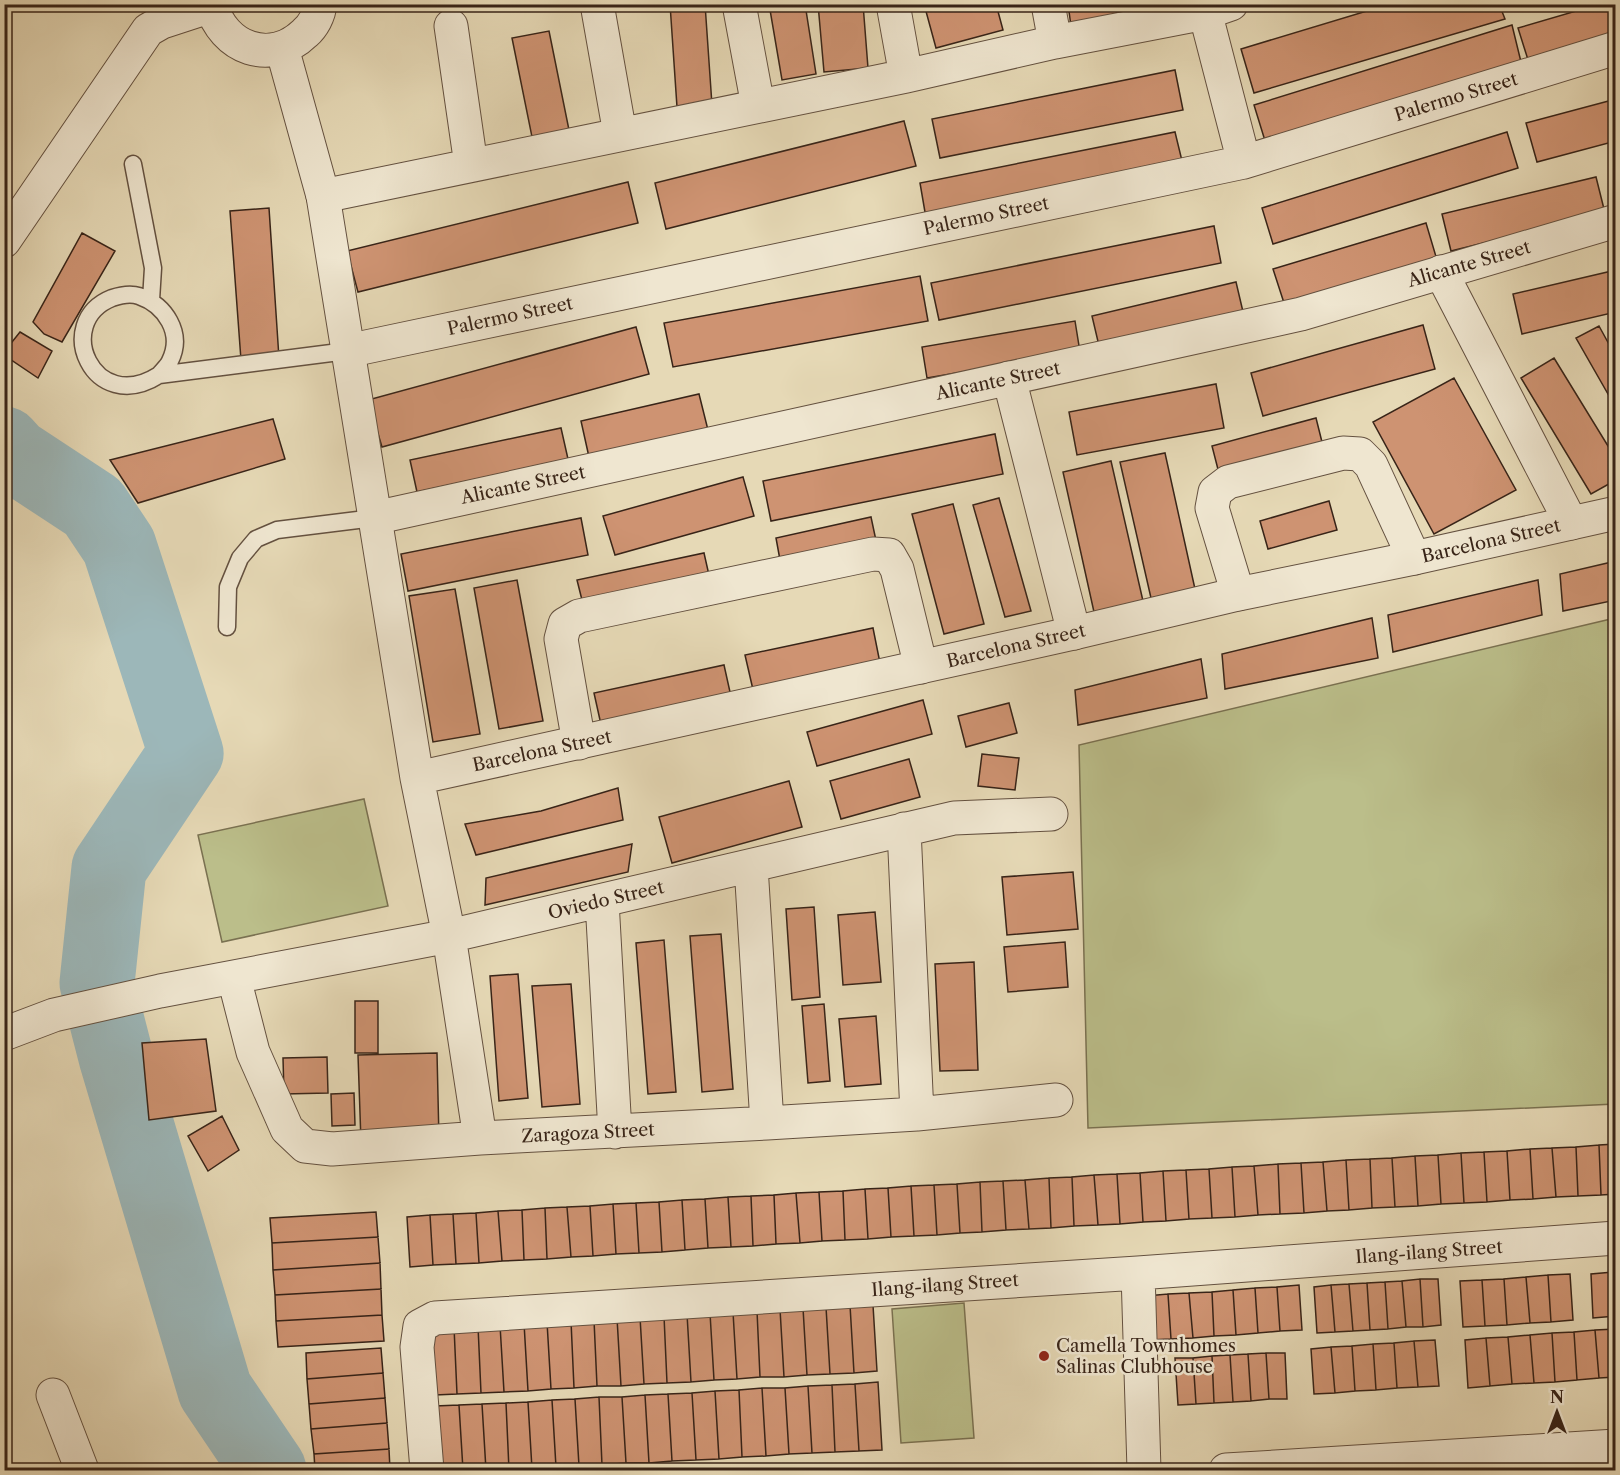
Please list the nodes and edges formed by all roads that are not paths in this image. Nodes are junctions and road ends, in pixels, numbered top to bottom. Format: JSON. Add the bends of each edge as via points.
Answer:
{"nodes":[{"id":1,"x":320,"y":4,"type":"edge"},
{"id":2,"x":597,"y":4,"type":"edge"},
{"id":3,"x":739,"y":4,"type":"edge"},
{"id":4,"x":892,"y":4,"type":"edge"},
{"id":5,"x":1048,"y":4,"type":"edge"},
{"id":6,"x":211,"y":5,"type":"edge"},
{"id":7,"x":1213,"y":7,"type":"edge"},
{"id":8,"x":452,"y":26,"type":"dead end"},
{"id":9,"x":1056,"y":42,"type":"junction"},
{"id":10,"x":282,"y":48,"type":"junction"},
{"id":11,"x":1616,"y":48,"type":"edge"},
{"id":12,"x":906,"y":76,"type":"junction"},
{"id":13,"x":758,"y":105,"type":"junction"},
{"id":14,"x":620,"y":134,"type":"junction"},
{"id":15,"x":1244,"y":162,"type":"junction"},
{"id":16,"x":133,"y":164,"type":"dead end"},
{"id":17,"x":471,"y":165,"type":"junction"},
{"id":18,"x":323,"y":196,"type":"junction"},
{"id":19,"x":1616,"y":221,"type":"edge"},
{"id":20,"x":4,"y":240,"type":"edge"},
{"id":21,"x":1441,"y":273,"type":"junction"},
{"id":22,"x":151,"y":300,"type":"junction"},
{"id":23,"x":347,"y":351,"type":"junction"},
{"id":24,"x":159,"y":375,"type":"junction"},
{"id":25,"x":1009,"y":378,"type":"junction"},
{"id":26,"x":1616,"y":513,"type":"edge"},
{"id":27,"x":374,"y":518,"type":"junction"},
{"id":28,"x":1571,"y":523,"type":"junction"},
{"id":29,"x":1414,"y":558,"type":"junction"},
{"id":30,"x":1238,"y":594,"type":"junction"},
{"id":31,"x":227,"y":627,"type":"dead end"},
{"id":32,"x":1074,"y":633,"type":"junction"},
{"id":33,"x":921,"y":667,"type":"junction"},
{"id":34,"x":579,"y":742,"type":"junction"},
{"id":35,"x":417,"y":778,"type":"junction"},
{"id":36,"x":1052,"y":814,"type":"dead end"},
{"id":37,"x":904,"y":829,"type":"junction"},
{"id":38,"x":751,"y":866,"type":"junction"},
{"id":39,"x":602,"y":901,"type":"junction"},
{"id":40,"x":449,"y":936,"type":"junction"},
{"id":41,"x":234,"y":978,"type":"junction"},
{"id":42,"x":4,"y":1034,"type":"edge"},
{"id":43,"x":1056,"y":1100,"type":"dead end"},
{"id":44,"x":917,"y":1114,"type":"junction"},
{"id":45,"x":767,"y":1123,"type":"junction"},
{"id":46,"x":615,"y":1132,"type":"junction"},
{"id":47,"x":480,"y":1138,"type":"junction"},
{"id":48,"x":1616,"y":1238,"type":"edge"},
{"id":49,"x":1138,"y":1273,"type":"junction"},
{"id":50,"x":53,"y":1395,"type":"dead end"},
{"id":51,"x":1616,"y":1446,"type":"edge"},
{"id":52,"x":82,"y":1470,"type":"edge"},
{"id":53,"x":427,"y":1470,"type":"edge"},
{"id":54,"x":1144,"y":1470,"type":"edge"},
{"id":55,"x":1226,"y":1470,"type":"edge"}],
"edges":[{"from":1,"to":10,"type":"street","via":[[312,27]]},
{"from":2,"to":14,"type":"street"},
{"from":3,"to":13,"type":"street"},
{"from":4,"to":12,"type":"street"},
{"from":5,"to":9,"type":"street"},
{"from":6,"to":10,"type":"street","via":[[230,38],[263,51]]},
{"from":6,"to":20,"type":"street","via":[[148,30]]},
{"from":7,"to":9,"type":"street"},
{"from":7,"to":15,"type":"street"},
{"from":8,"to":17,"type":"street"},
{"from":9,"to":12,"type":"street"},
{"from":10,"to":18,"type":"street"},
{"from":11,"to":15,"type":"street","name":"Palermo Street"},
{"from":12,"to":13,"type":"street"},
{"from":13,"to":14,"type":"street"},
{"from":14,"to":17,"type":"street"},
{"from":15,"to":23,"type":"street","name":"Palermo Street"},
{"from":16,"to":22,"type":"lane","via":[[153,268]]},
{"from":17,"to":18,"type":"street"},
{"from":18,"to":23,"type":"street"},
{"from":19,"to":21,"type":"street","name":"Alicante Street"},
{"from":21,"to":25,"type":"street","name":"Alicante Street","via":[[1301,314]]},
{"from":21,"to":28,"type":"street"},
{"from":22,"to":24,"type":"lane","via":[[164,311],[173,327],[175,344],[170,361]]},
{"from":22,"to":24,"type":"lane","via":[[134,294],[105,301],[94,310],[82,337],[90,367],[101,378],[131,387]]},
{"from":23,"to":24,"type":"lane"},
{"from":23,"to":27,"type":"street"},
{"from":25,"to":27,"type":"street","name":"Alicante Street"},
{"from":25,"to":32,"type":"street"},
{"from":26,"to":28,"type":"street","name":"Barcelona Street"},
{"from":27,"to":31,"type":"lane","via":[[277,530],[256,539],[240,558],[228,586]]},
{"from":27,"to":35,"type":"street"},
{"from":28,"to":29,"type":"street","name":"Barcelona Street"},
{"from":29,"to":30,"type":"street","name":"Barcelona Street"},
{"from":29,"to":30,"type":"street","via":[[1371,465],[1360,454],[1343,453],[1228,482],[1215,492],[1212,507]]},
{"from":30,"to":32,"type":"street","name":"Barcelona Street"},
{"from":32,"to":33,"type":"street","name":"Barcelona Street"},
{"from":33,"to":34,"type":"street","name":"Barcelona Street"},
{"from":33,"to":34,"type":"street","via":[[897,569],[889,555],[873,554],[579,616],[565,624],[561,639]]},
{"from":34,"to":35,"type":"street","name":"Barcelona Street"},
{"from":35,"to":40,"type":"street"},
{"from":36,"to":37,"type":"street","name":"Oviedo Street","via":[[954,818]]},
{"from":37,"to":38,"type":"street","name":"Oviedo Street"},
{"from":37,"to":44,"type":"street"},
{"from":38,"to":39,"type":"street","name":"Oviedo Street"},
{"from":38,"to":45,"type":"street"},
{"from":39,"to":40,"type":"street","name":"Oviedo Street"},
{"from":39,"to":46,"type":"street"},
{"from":40,"to":41,"type":"street","name":"Oviedo Street"},
{"from":40,"to":47,"type":"street"},
{"from":41,"to":42,"type":"street","name":"Oviedo Street","via":[[54,1015]]},
{"from":41,"to":47,"type":"street","name":"Zaragoza Street","via":[[253,1052],[287,1129],[305,1146],[332,1149]]},
{"from":43,"to":44,"type":"street","name":"Zaragoza Street"},
{"from":44,"to":45,"type":"street","name":"Zaragoza Street"},
{"from":45,"to":46,"type":"street","name":"Zaragoza Street"},
{"from":46,"to":47,"type":"street","name":"Zaragoza Street"},
{"from":48,"to":49,"type":"street","name":"Ilang-ilang Street"},
{"from":49,"to":53,"type":"street","name":"Ilang-ilang Street","via":[[435,1318],[420,1326],[417,1347]]},
{"from":49,"to":54,"type":"street"},
{"from":50,"to":52,"type":"street"},
{"from":51,"to":55,"type":"street"}]}
